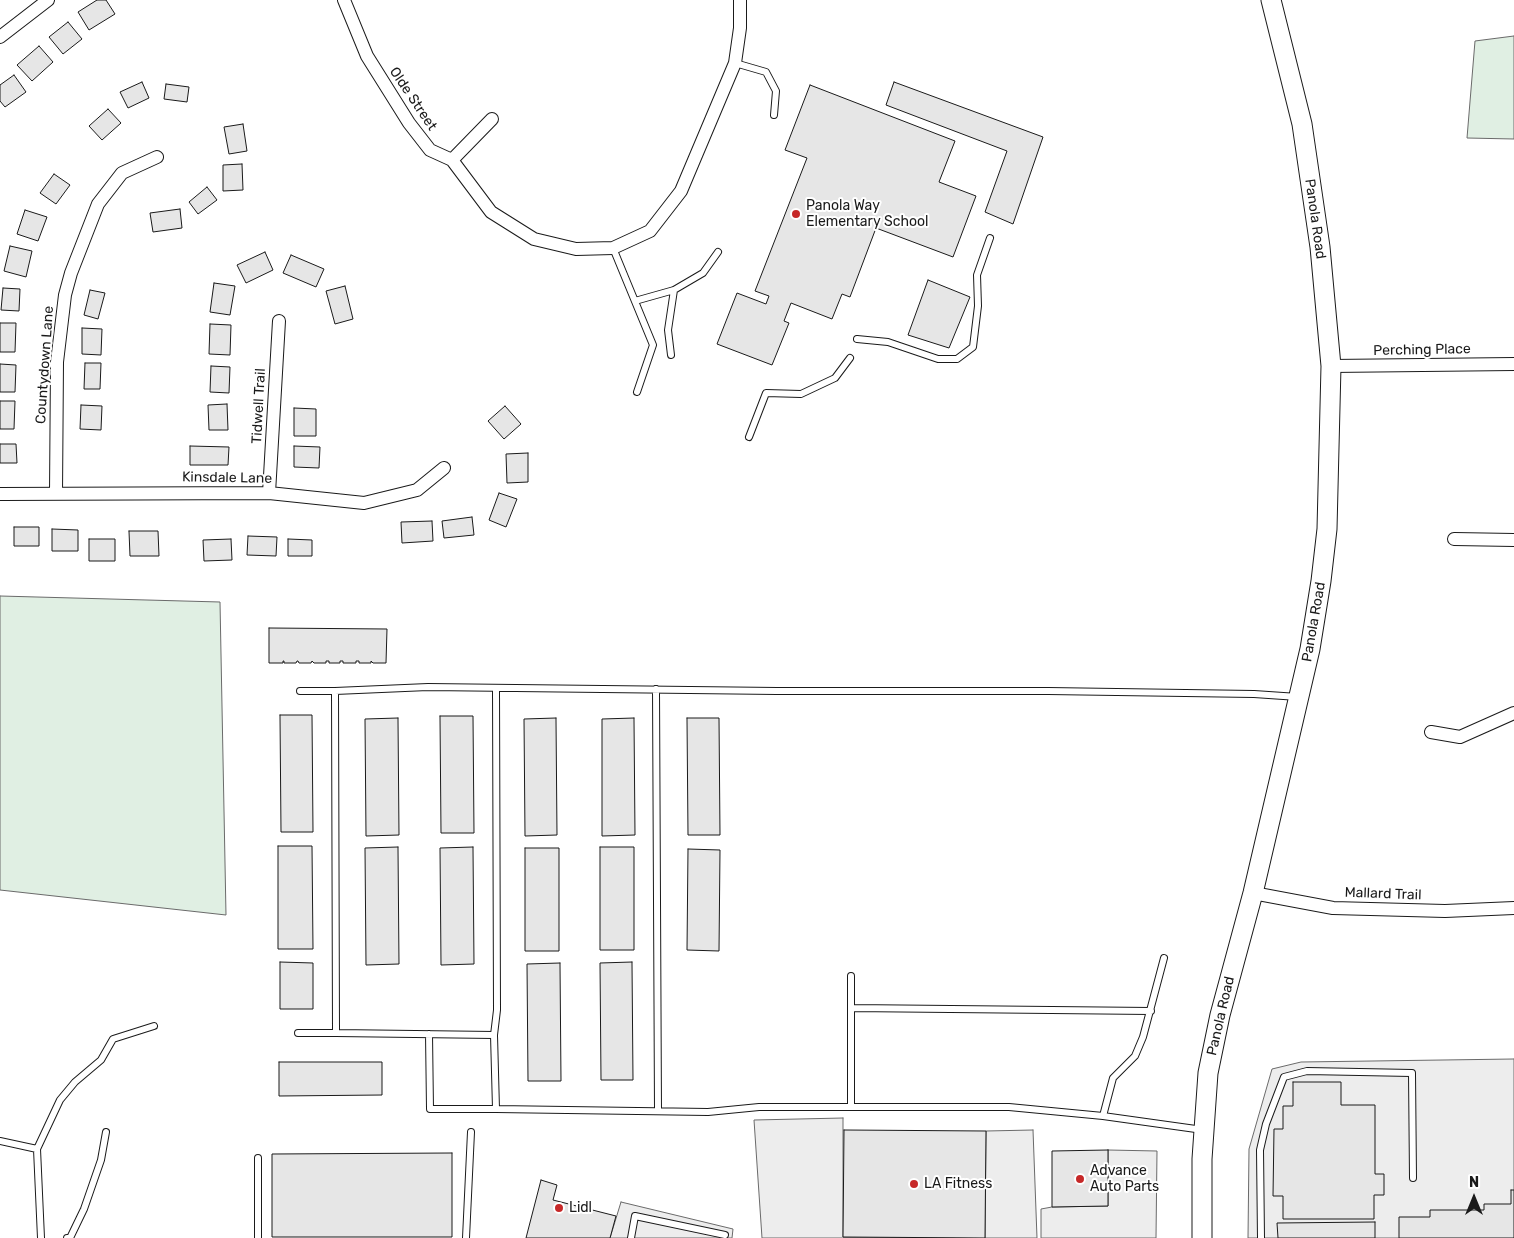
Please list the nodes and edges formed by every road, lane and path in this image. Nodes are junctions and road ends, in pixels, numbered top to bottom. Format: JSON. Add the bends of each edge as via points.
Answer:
{"nodes":[{"id":1,"x":48,"y":0,"type":"edge"},
{"id":2,"x":344,"y":0,"type":"edge"},
{"id":3,"x":740,"y":0,"type":"edge"},
{"id":4,"x":1272,"y":0,"type":"edge"},
{"id":5,"x":0,"y":37,"type":"edge"},
{"id":6,"x":736,"y":63,"type":"junction"},
{"id":7,"x":774,"y":115,"type":"dead end"},
{"id":8,"x":492,"y":119,"type":"dead end"},
{"id":9,"x":158,"y":158,"type":"dead end"},
{"id":10,"x":452,"y":160,"type":"junction"},
{"id":11,"x":990,"y":238,"type":"dead end"},
{"id":12,"x":613,"y":248,"type":"junction"},
{"id":13,"x":718,"y":252,"type":"dead end"},
{"id":14,"x":674,"y":290,"type":"junction"},
{"id":15,"x":635,"y":301,"type":"junction"},
{"id":16,"x":279,"y":321,"type":"dead end"},
{"id":17,"x":857,"y":339,"type":"dead end"},
{"id":18,"x":672,"y":355,"type":"dead end"},
{"id":19,"x":850,"y":358,"type":"dead end"},
{"id":20,"x":1514,"y":364,"type":"edge"},
{"id":21,"x":1331,"y":366,"type":"junction"},
{"id":22,"x":637,"y":392,"type":"dead end"},
{"id":23,"x":749,"y":437,"type":"dead end"},
{"id":24,"x":444,"y":468,"type":"dead end"},
{"id":25,"x":56,"y":493,"type":"junction"},
{"id":26,"x":268,"y":493,"type":"junction"},
{"id":27,"x":0,"y":494,"type":"edge"},
{"id":28,"x":1454,"y":539,"type":"dead end"},
{"id":29,"x":1514,"y":540,"type":"edge"},
{"id":30,"x":496,"y":688,"type":"junction"},
{"id":31,"x":656,"y":689,"type":"junction"},
{"id":32,"x":300,"y":690,"type":"dead end"},
{"id":33,"x":335,"y":690,"type":"junction"},
{"id":34,"x":1299,"y":697,"type":"junction"},
{"id":35,"x":1514,"y":713,"type":"edge"},
{"id":36,"x":1431,"y":732,"type":"dead end"},
{"id":37,"x":1253,"y":893,"type":"junction"},
{"id":38,"x":1514,"y":908,"type":"edge"},
{"id":39,"x":1164,"y":958,"type":"dead end"},
{"id":40,"x":851,"y":976,"type":"dead end"},
{"id":41,"x":851,"y":1008,"type":"junction"},
{"id":42,"x":1151,"y":1011,"type":"junction"},
{"id":43,"x":154,"y":1026,"type":"dead end"},
{"id":44,"x":298,"y":1033,"type":"dead end"},
{"id":45,"x":336,"y":1033,"type":"junction"},
{"id":46,"x":429,"y":1034,"type":"junction"},
{"id":47,"x":494,"y":1035,"type":"junction"},
{"id":48,"x":851,"y":1107,"type":"junction"},
{"id":49,"x":496,"y":1109,"type":"junction"},
{"id":50,"x":658,"y":1111,"type":"junction"},
{"id":51,"x":1103,"y":1116,"type":"junction"},
{"id":52,"x":1204,"y":1130,"type":"junction"},
{"id":53,"x":106,"y":1132,"type":"dead end"},
{"id":54,"x":471,"y":1132,"type":"dead end"},
{"id":55,"x":0,"y":1141,"type":"edge"},
{"id":56,"x":38,"y":1149,"type":"junction"},
{"id":57,"x":258,"y":1158,"type":"dead end"},
{"id":58,"x":1413,"y":1178,"type":"dead end"},
{"id":59,"x":725,"y":1235,"type":"dead end"},
{"id":60,"x":40,"y":1238,"type":"edge"},
{"id":61,"x":67,"y":1238,"type":"edge"},
{"id":62,"x":258,"y":1238,"type":"edge"},
{"id":63,"x":466,"y":1238,"type":"edge"},
{"id":64,"x":630,"y":1238,"type":"edge"},
{"id":65,"x":1202,"y":1238,"type":"edge"},
{"id":66,"x":1261,"y":1238,"type":"edge"}],
"edges":[{"from":1,"to":5,"type":"street"},
{"from":2,"to":10,"type":"street","name":"Olde Street","via":[[367,56],[409,123],[430,150]]},
{"from":3,"to":6,"type":"street"},
{"from":4,"to":21,"type":"main road","name":"Panola Road","via":[[1302,124],[1320,247]]},
{"from":6,"to":7,"type":"lane","via":[[766,72],[776,91]]},
{"from":6,"to":12,"type":"street","via":[[681,191],[650,231]]},
{"from":8,"to":10,"type":"street"},
{"from":9,"to":25,"type":"street","name":"Countydown Lane","via":[[122,173],[104,196],[71,273],[65,295],[57,362]]},
{"from":10,"to":12,"type":"street","name":"Olde Street","via":[[491,212],[534,239],[576,249]]},
{"from":11,"to":17,"type":"lane","via":[[977,275],[978,306],[973,347],[957,360],[938,359],[888,342]]},
{"from":12,"to":15,"type":"lane"},
{"from":13,"to":14,"type":"lane","via":[[703,273]]},
{"from":14,"to":15,"type":"lane"},
{"from":14,"to":18,"type":"lane","via":[[668,330]]},
{"from":15,"to":22,"type":"lane","via":[[653,346]]},
{"from":16,"to":26,"type":"street","name":"Tidwell Trail"},
{"from":19,"to":23,"type":"lane","via":[[835,378],[801,394],[766,393]]},
{"from":20,"to":21,"type":"street","name":"Perching Place"},
{"from":21,"to":34,"type":"main road","name":"Panola Road","via":[[1327,529],[1313,630]]},
{"from":24,"to":26,"type":"street","name":"Kinsdale Lane","via":[[417,490],[364,503]]},
{"from":25,"to":26,"type":"street","name":"Kinsdale Lane"},
{"from":25,"to":27,"type":"street","name":"Kinsdale Lane"},
{"from":28,"to":29,"type":"street"},
{"from":30,"to":31,"type":"lane"},
{"from":30,"to":33,"type":"lane"},
{"from":30,"to":47,"type":"lane"},
{"from":31,"to":34,"type":"lane","via":[[1048,690]]},
{"from":31,"to":50,"type":"lane"},
{"from":32,"to":33,"type":"lane"},
{"from":33,"to":45,"type":"lane"},
{"from":34,"to":37,"type":"main road","name":"Panola Road"},
{"from":35,"to":36,"type":"street","via":[[1460,737]]},
{"from":37,"to":38,"type":"street","name":"Mallard Trail","via":[[1333,908],[1445,911]]},
{"from":37,"to":52,"type":"main road","name":"Panola Road","via":[[1218,1024],[1208,1073]]},
{"from":39,"to":42,"type":"lane"},
{"from":40,"to":41,"type":"lane"},
{"from":41,"to":42,"type":"lane"},
{"from":41,"to":48,"type":"lane"},
{"from":42,"to":51,"type":"lane","via":[[1135,1056],[1113,1078]]},
{"from":43,"to":56,"type":"lane","via":[[113,1039],[101,1060],[60,1100]]},
{"from":44,"to":45,"type":"lane"},
{"from":45,"to":46,"type":"lane"},
{"from":46,"to":47,"type":"lane"},
{"from":46,"to":49,"type":"lane","via":[[430,1109]]},
{"from":47,"to":49,"type":"lane"},
{"from":48,"to":50,"type":"lane","via":[[758,1106],[708,1112]]},
{"from":48,"to":51,"type":"lane","via":[[1009,1107]]},
{"from":49,"to":50,"type":"lane"},
{"from":51,"to":52,"type":"lane"},
{"from":52,"to":65,"type":"main road","name":"Panola Road"},
{"from":53,"to":61,"type":"lane","via":[[101,1160],[84,1209],[70,1238]]},
{"from":54,"to":63,"type":"lane"},
{"from":55,"to":56,"type":"lane"},
{"from":56,"to":60,"type":"lane"},
{"from":57,"to":62,"type":"lane"},
{"from":58,"to":66,"type":"lane","via":[[1412,1073],[1307,1071],[1284,1077],[1260,1150]]},
{"from":59,"to":64,"type":"lane","via":[[635,1216]]}]}
